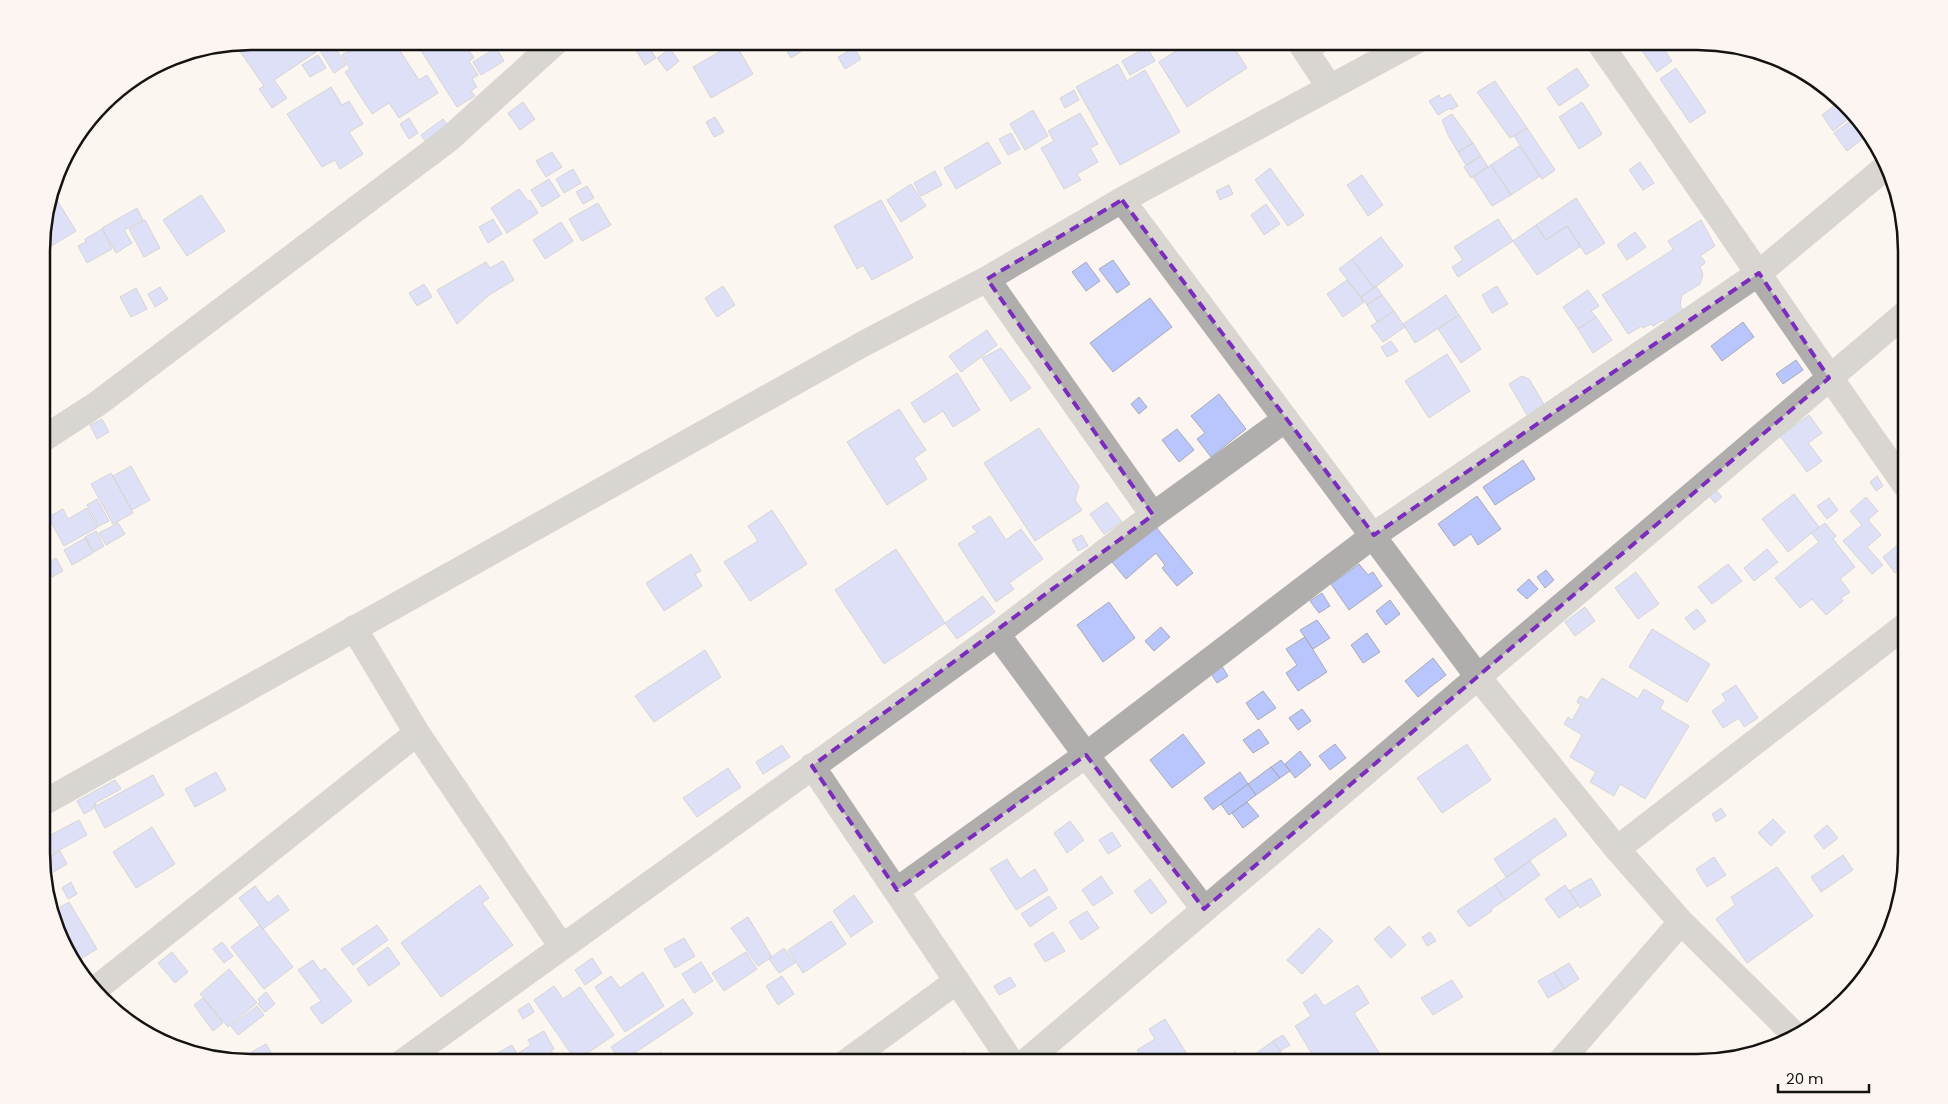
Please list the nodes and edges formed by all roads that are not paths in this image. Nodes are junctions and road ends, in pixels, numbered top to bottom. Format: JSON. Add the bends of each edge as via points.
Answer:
{"nodes":[{"id":1,"x":547,"y":50,"type":"edge"},
{"id":2,"x":1305,"y":50,"type":"edge"},
{"id":3,"x":1400,"y":50,"type":"edge"},
{"id":4,"x":1604,"y":50,"type":"edge"},
{"id":5,"x":1330,"y":88,"type":"junction"},
{"id":6,"x":1881,"y":171,"type":"edge"},
{"id":7,"x":1122,"y":200,"type":"junction"},
{"id":8,"x":1759,"y":273,"type":"junction"},
{"id":9,"x":987,"y":279,"type":"junction"},
{"id":10,"x":1898,"y":320,"type":"edge"},
{"id":11,"x":1830,"y":378,"type":"junction"},
{"id":12,"x":1286,"y":418,"type":"junction"},
{"id":13,"x":50,"y":434,"type":"edge"},
{"id":14,"x":1898,"y":475,"type":"edge"},
{"id":15,"x":1152,"y":515,"type":"junction"},
{"id":16,"x":1374,"y":535,"type":"junction"},
{"id":17,"x":354,"y":628,"type":"junction"},
{"id":18,"x":1898,"y":631,"type":"edge"},
{"id":19,"x":997,"y":634,"type":"junction"},
{"id":20,"x":1478,"y":677,"type":"junction"},
{"id":21,"x":418,"y":733,"type":"junction"},
{"id":22,"x":1086,"y":755,"type":"junction"},
{"id":23,"x":812,"y":766,"type":"junction"},
{"id":24,"x":50,"y":799,"type":"edge"},
{"id":25,"x":1617,"y":848,"type":"junction"},
{"id":26,"x":897,"y":890,"type":"junction"},
{"id":27,"x":1204,"y":909,"type":"junction"},
{"id":28,"x":1681,"y":922,"type":"junction"},
{"id":29,"x":562,"y":946,"type":"junction"},
{"id":30,"x":957,"y":981,"type":"junction"},
{"id":31,"x":100,"y":986,"type":"edge"},
{"id":32,"x":1791,"y":1031,"type":"edge"},
{"id":33,"x":413,"y":1054,"type":"edge"},
{"id":34,"x":857,"y":1054,"type":"edge"},
{"id":35,"x":1007,"y":1054,"type":"edge"},
{"id":36,"x":1033,"y":1054,"type":"edge"},
{"id":37,"x":1567,"y":1054,"type":"edge"}],
"edges":[{"from":1,"to":13,"type":"street","via":[[449,139],[97,404]]},
{"from":2,"to":5,"type":"street"},
{"from":3,"to":5,"type":"street"},
{"from":4,"to":8,"type":"street"},
{"from":5,"to":7,"type":"street"},
{"from":6,"to":8,"type":"street"},
{"from":7,"to":9,"type":"street"},
{"from":7,"to":12,"type":"street"},
{"from":8,"to":11,"type":"street"},
{"from":8,"to":16,"type":"street"},
{"from":9,"to":15,"type":"street"},
{"from":9,"to":17,"type":"street","via":[[854,349]]},
{"from":10,"to":11,"type":"street"},
{"from":11,"to":14,"type":"street"},
{"from":11,"to":20,"type":"street"},
{"from":12,"to":15,"type":"street"},
{"from":12,"to":16,"type":"street"},
{"from":15,"to":19,"type":"street"},
{"from":16,"to":20,"type":"street"},
{"from":16,"to":22,"type":"street"},
{"from":17,"to":21,"type":"street"},
{"from":17,"to":24,"type":"street"},
{"from":18,"to":25,"type":"street"},
{"from":19,"to":22,"type":"street"},
{"from":19,"to":23,"type":"street"},
{"from":20,"to":25,"type":"street"},
{"from":20,"to":27,"type":"street"},
{"from":21,"to":29,"type":"street"},
{"from":21,"to":31,"type":"street"},
{"from":22,"to":26,"type":"street"},
{"from":22,"to":27,"type":"street"},
{"from":23,"to":26,"type":"street"},
{"from":23,"to":29,"type":"street"},
{"from":25,"to":28,"type":"street"},
{"from":26,"to":30,"type":"street"},
{"from":27,"to":36,"type":"street"},
{"from":28,"to":32,"type":"street"},
{"from":28,"to":37,"type":"street"},
{"from":29,"to":33,"type":"street"},
{"from":30,"to":34,"type":"street"},
{"from":30,"to":35,"type":"street"}]}
